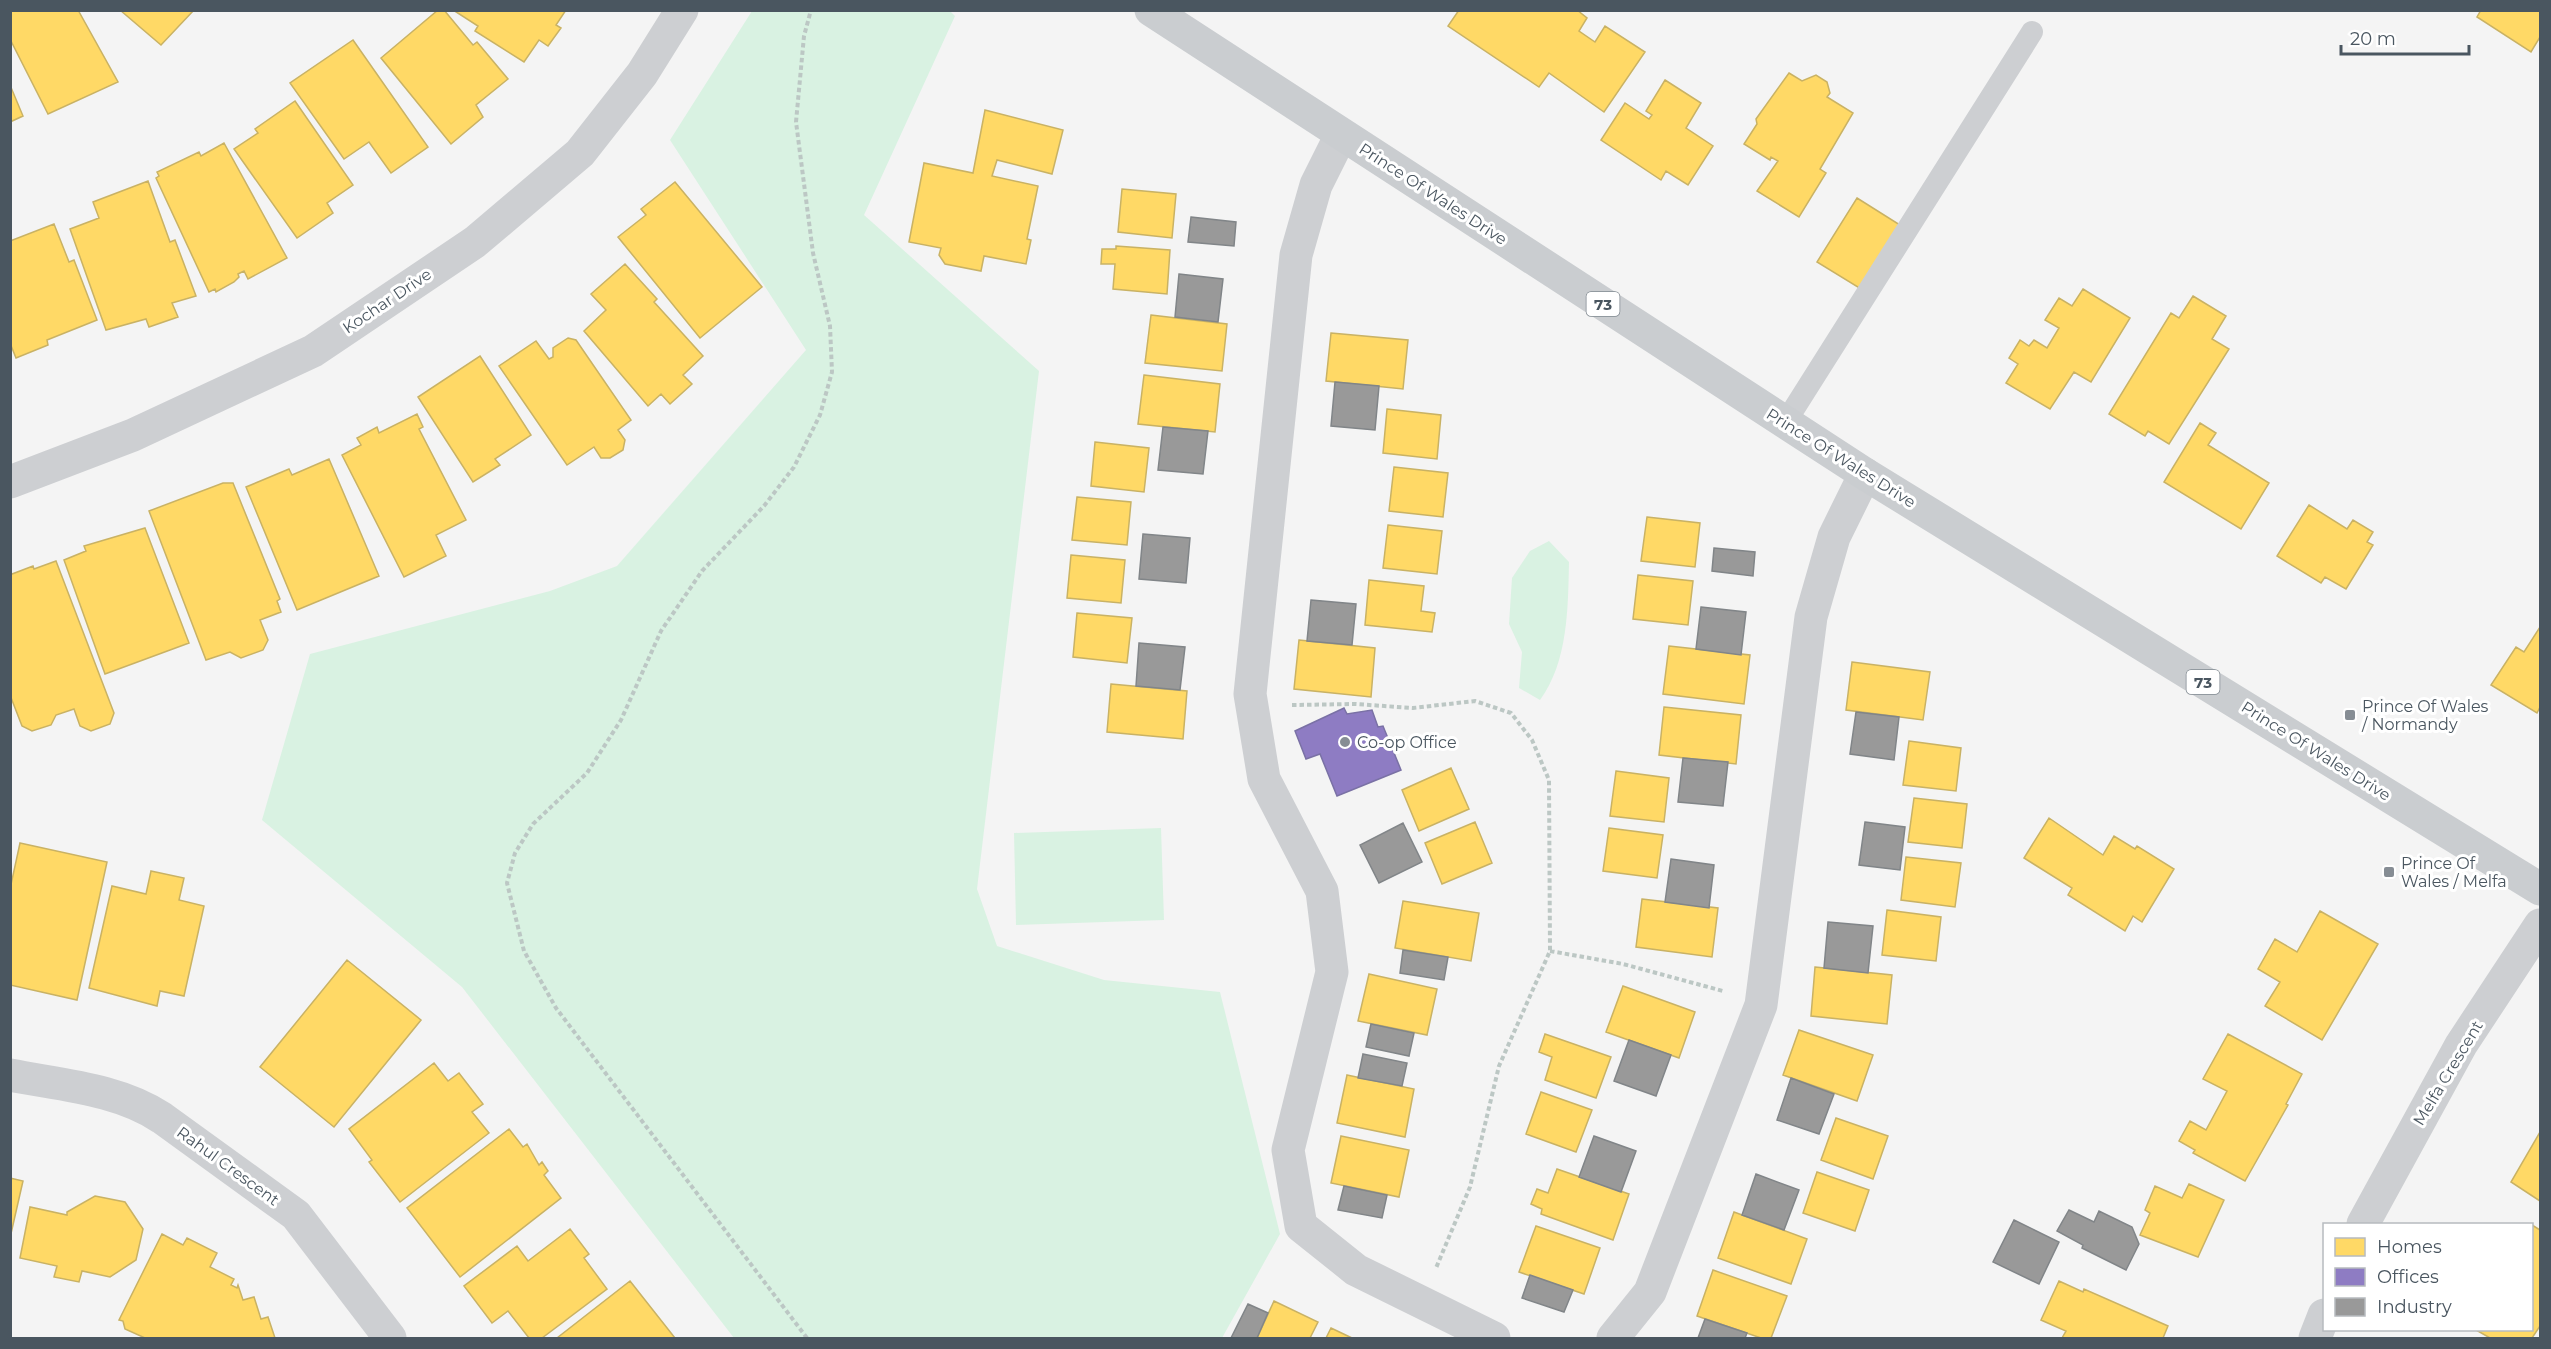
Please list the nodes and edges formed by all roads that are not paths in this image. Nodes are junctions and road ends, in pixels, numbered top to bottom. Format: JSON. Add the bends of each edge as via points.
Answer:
{"nodes":[{"id":1,"x":682,"y":10,"type":"edge"},
{"id":2,"x":1151,"y":10,"type":"edge"},
{"id":3,"x":2032,"y":32,"type":"dead end"},
{"id":4,"x":1341,"y":135,"type":"junction"},
{"id":5,"x":1785,"y":423,"type":"junction"},
{"id":6,"x":1865,"y":474,"type":"junction"},
{"id":7,"x":10,"y":482,"type":"edge"},
{"id":8,"x":2541,"y":889,"type":"edge"},
{"id":9,"x":2541,"y":925,"type":"edge"},
{"id":10,"x":10,"y":1075,"type":"edge"},
{"id":11,"x":2364,"y":1223,"type":"edge"},
{"id":12,"x":2323,"y":1320,"type":"edge"},
{"id":13,"x":390,"y":1338,"type":"edge"},
{"id":14,"x":1494,"y":1338,"type":"edge"},
{"id":15,"x":1613,"y":1338,"type":"edge"},
{"id":16,"x":2315,"y":1338,"type":"edge"}],
"edges":[{"from":1,"to":7,"type":"street","name":"Kochar Drive","via":[[642,74],[580,153],[475,242],[313,351],[133,435]]},
{"from":2,"to":4,"type":"main road","name":"Prince Of Wales Drive","number":"73"},
{"from":3,"to":5,"type":"lane"},
{"from":4,"to":5,"type":"main road","name":"Prince Of Wales Drive","number":"73"},
{"from":4,"to":14,"type":"street","via":[[1316,185],[1296,255],[1250,694],[1264,778],[1322,891],[1332,972],[1288,1150],[1301,1226],[1356,1270]]},
{"from":5,"to":6,"type":"main road","name":"Prince Of Wales Drive","number":"73"},
{"from":6,"to":8,"type":"main road","name":"Prince Of Wales Drive","number":"73"},
{"from":6,"to":15,"type":"street","via":[[1834,537],[1811,617],[1761,1005],[1650,1292]]},
{"from":9,"to":11,"type":"street","name":"Melfa Crescent","via":[[2461,1045]]},
{"from":10,"to":13,"type":"street","name":"Rahul Crescent","via":[[114,1096],[146,1107],[162,1118],[296,1215]]},
{"from":12,"to":16,"type":"street"}]}
